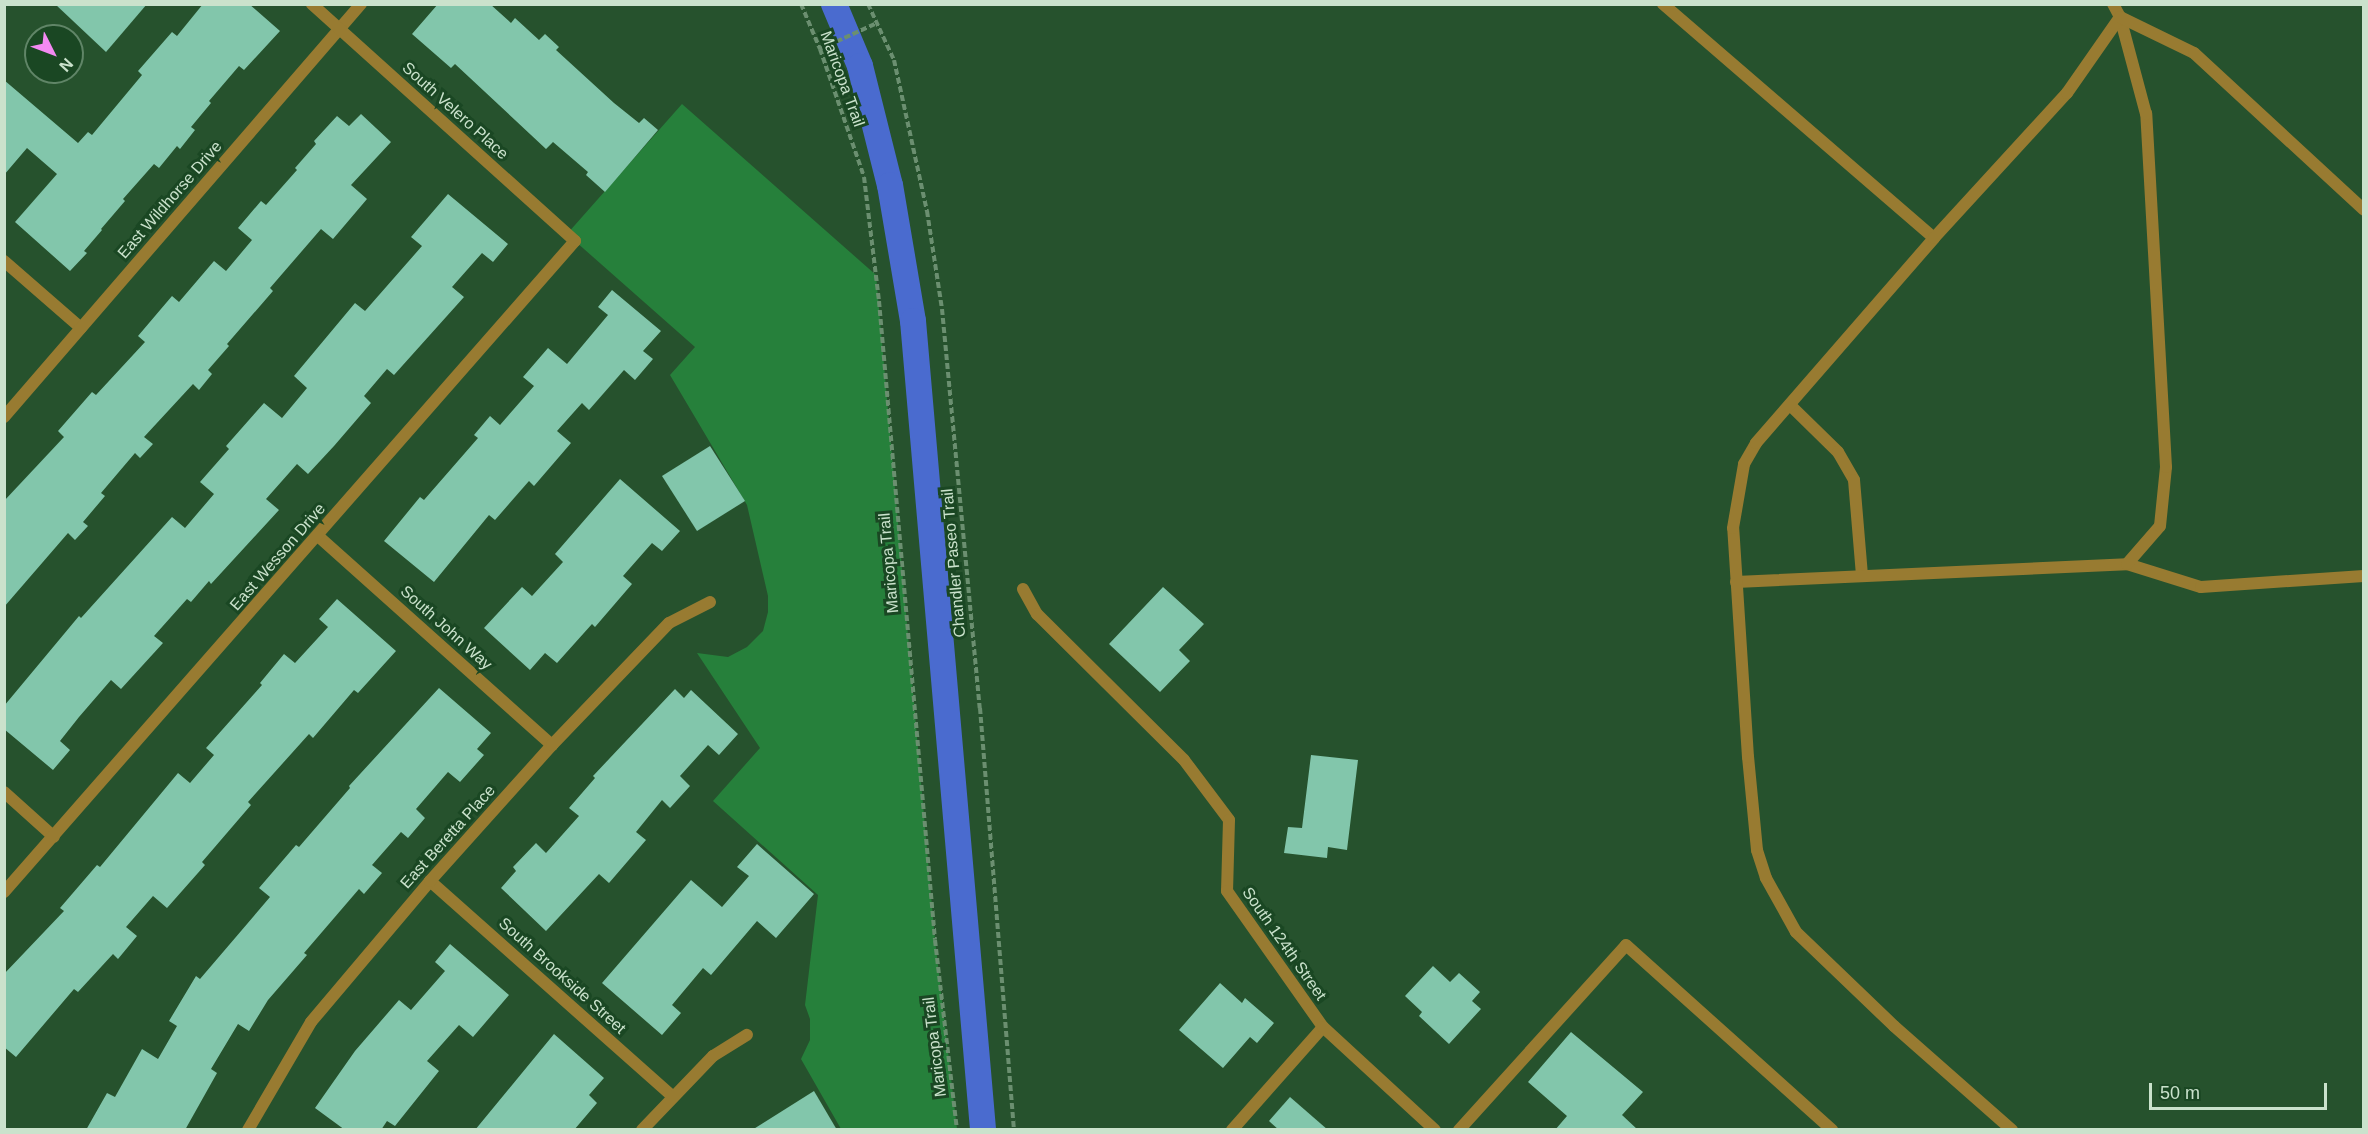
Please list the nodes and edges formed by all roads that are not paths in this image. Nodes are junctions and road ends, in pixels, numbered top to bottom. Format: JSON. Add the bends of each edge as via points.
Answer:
{"nodes":[{"id":1,"x":312,"y":4,"type":"edge"},
{"id":2,"x":361,"y":4,"type":"edge"},
{"id":3,"x":1663,"y":4,"type":"edge"},
{"id":4,"x":2113,"y":4,"type":"edge"},
{"id":5,"x":2120,"y":16,"type":"junction"},
{"id":6,"x":339,"y":29,"type":"junction"},
{"id":7,"x":2364,"y":210,"type":"edge"},
{"id":8,"x":1934,"y":238,"type":"junction"},
{"id":9,"x":575,"y":241,"type":"joint"},
{"id":10,"x":4,"y":261,"type":"edge"},
{"id":11,"x":81,"y":328,"type":"junction"},
{"id":12,"x":1790,"y":405,"type":"junction"},
{"id":13,"x":4,"y":417,"type":"edge"},
{"id":14,"x":318,"y":536,"type":"junction"},
{"id":15,"x":2127,"y":564,"type":"junction"},
{"id":16,"x":1862,"y":576,"type":"junction"},
{"id":17,"x":2364,"y":576,"type":"edge"},
{"id":18,"x":1736,"y":582,"type":"junction"},
{"id":19,"x":1023,"y":589,"type":"dead end"},
{"id":20,"x":710,"y":602,"type":"dead end"},
{"id":21,"x":552,"y":746,"type":"junction"},
{"id":22,"x":4,"y":792,"type":"edge"},
{"id":23,"x":54,"y":837,"type":"junction"},
{"id":24,"x":430,"y":881,"type":"junction"},
{"id":25,"x":4,"y":892,"type":"edge"},
{"id":26,"x":1323,"y":1027,"type":"junction"},
{"id":27,"x":747,"y":1035,"type":"dead end"},
{"id":28,"x":672,"y":1096,"type":"junction"},
{"id":29,"x":248,"y":1130,"type":"edge"},
{"id":30,"x":642,"y":1130,"type":"edge"},
{"id":31,"x":1232,"y":1130,"type":"edge"},
{"id":32,"x":1435,"y":1130,"type":"edge"},
{"id":33,"x":1459,"y":1130,"type":"edge"},
{"id":34,"x":1833,"y":1130,"type":"edge"},
{"id":35,"x":2012,"y":1130,"type":"edge"}],
"edges":[{"from":1,"to":6,"type":"street","name":"South Velero Place"},
{"from":2,"to":6,"type":"street","name":"East Wildhorse Drive"},
{"from":3,"to":8,"type":"street"},
{"from":4,"to":5,"type":"street"},
{"from":5,"to":7,"type":"street","via":[[2194,53]]},
{"from":5,"to":8,"type":"street","via":[[2067,93]]},
{"from":5,"to":15,"type":"street","via":[[2146,114],[2166,467],[2160,526]]},
{"from":6,"to":9,"type":"street","name":"South Velero Place"},
{"from":6,"to":11,"type":"street","name":"East Wildhorse Drive"},
{"from":8,"to":12,"type":"street"},
{"from":9,"to":14,"type":"street","name":"East Wesson Drive"},
{"from":10,"to":11,"type":"street"},
{"from":11,"to":13,"type":"street","name":"East Wildhorse Drive"},
{"from":12,"to":16,"type":"street","via":[[1838,452],[1854,480]]},
{"from":12,"to":18,"type":"street","via":[[1756,443],[1744,464],[1733,528]]},
{"from":14,"to":21,"type":"street","name":"South John Way"},
{"from":14,"to":23,"type":"street","name":"East Wesson Drive"},
{"from":15,"to":16,"type":"street"},
{"from":15,"to":17,"type":"street","via":[[2201,587]]},
{"from":16,"to":18,"type":"street"},
{"from":18,"to":35,"type":"street","via":[[1757,850],[1766,878],[1796,932],[1894,1026]]},
{"from":19,"to":26,"type":"street","name":"South 124th Street","via":[[1037,614],[1184,760],[1229,820],[1227,891]]},
{"from":20,"to":21,"type":"street","name":"East Beretta Place","via":[[669,623]]},
{"from":21,"to":24,"type":"street","name":"East Beretta Place"},
{"from":22,"to":23,"type":"street"},
{"from":23,"to":25,"type":"street","name":"East Wesson Drive"},
{"from":24,"to":28,"type":"street","name":"South Brookside Street"},
{"from":24,"to":29,"type":"street","name":"East Beretta Place","via":[[311,1022]]},
{"from":26,"to":31,"type":"street"},
{"from":26,"to":32,"type":"street","name":"South 124th Street"},
{"from":27,"to":28,"type":"street","via":[[713,1056]]},
{"from":28,"to":30,"type":"street"},
{"from":33,"to":34,"type":"street","via":[[1626,945]]}]}
